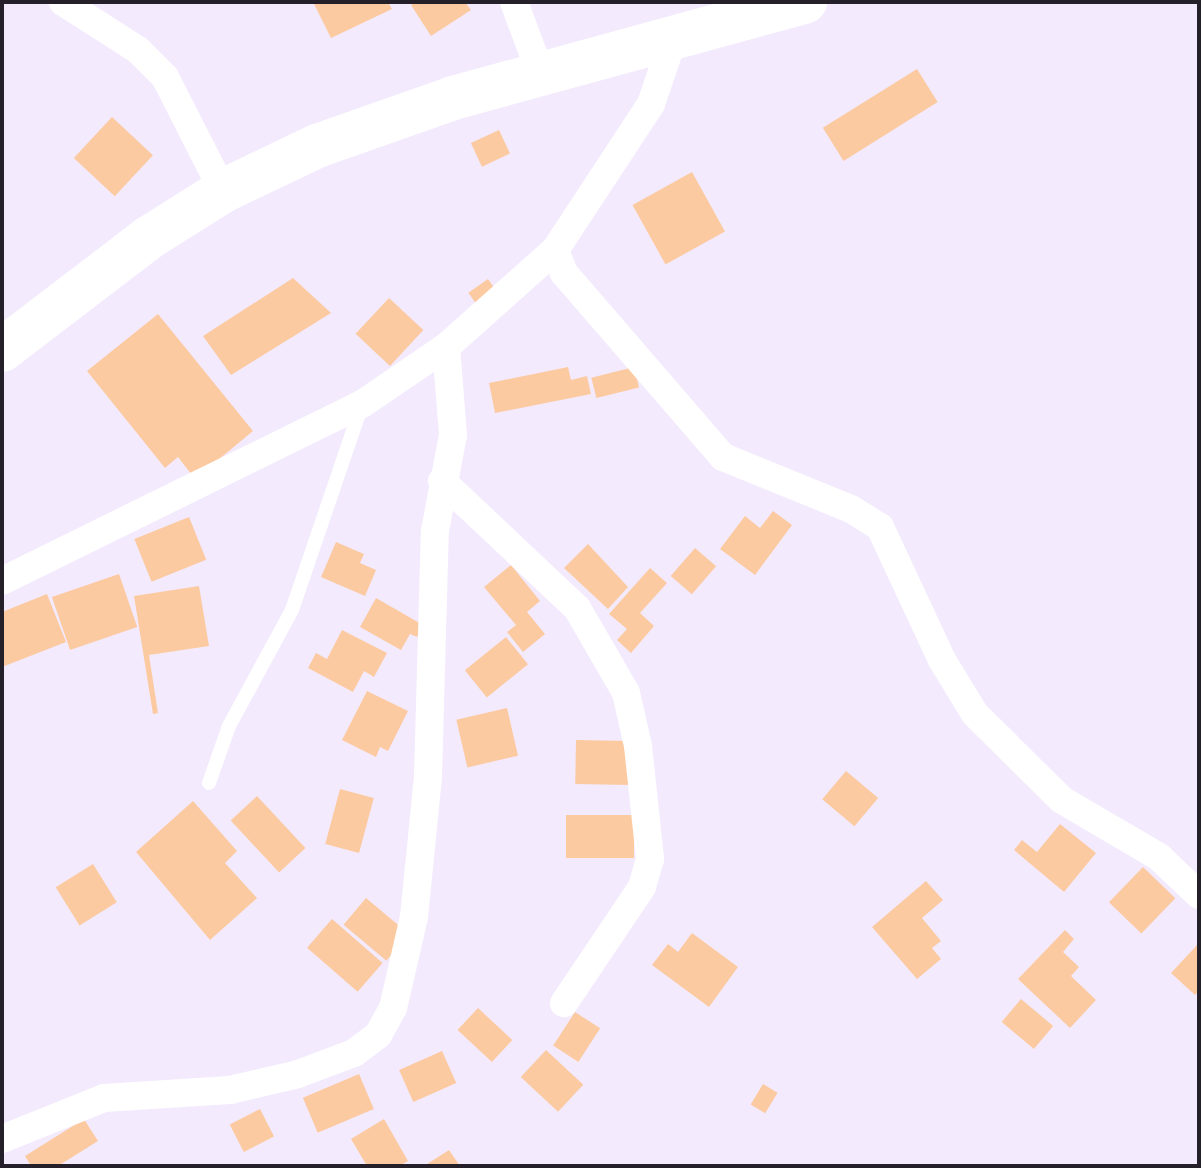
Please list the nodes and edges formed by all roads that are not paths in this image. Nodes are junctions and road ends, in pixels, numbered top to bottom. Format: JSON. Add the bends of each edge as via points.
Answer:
{"nodes":[{"id":1,"x":63,"y":2,"type":"edge"},
{"id":2,"x":514,"y":2,"type":"edge"},
{"id":3,"x":805,"y":2,"type":"edge"},
{"id":4,"x":674,"y":36,"type":"junction"},
{"id":5,"x":540,"y":72,"type":"junction"},
{"id":6,"x":223,"y":191,"type":"junction"},
{"id":7,"x":555,"y":250,"type":"junction"},
{"id":8,"x":446,"y":347,"type":"junction"},
{"id":9,"x":2,"y":350,"type":"edge"},
{"id":10,"x":362,"y":404,"type":"junction"},
{"id":11,"x":442,"y":481,"type":"junction"},
{"id":12,"x":2,"y":581,"type":"edge"},
{"id":13,"x":209,"y":783,"type":"dead end"},
{"id":14,"x":1199,"y":895,"type":"edge"},
{"id":15,"x":564,"y":1003,"type":"dead end"},
{"id":16,"x":2,"y":1139,"type":"edge"}],
"edges":[{"from":1,"to":6,"type":"street","via":[[138,50],[165,77]]},
{"from":2,"to":5,"type":"street"},
{"from":3,"to":4,"type":"main road"},
{"from":4,"to":5,"type":"main road"},
{"from":4,"to":7,"type":"street","via":[[651,104]]},
{"from":5,"to":6,"type":"main road","via":[[317,146]]},
{"from":6,"to":9,"type":"main road","via":[[150,237]]},
{"from":7,"to":8,"type":"street"},
{"from":7,"to":14,"type":"street","via":[[574,286],[723,457],[851,509],[880,527],[942,660],[975,714],[1062,800],[1159,857]]},
{"from":8,"to":10,"type":"street"},
{"from":8,"to":11,"type":"street","via":[[453,435]]},
{"from":10,"to":12,"type":"street"},
{"from":10,"to":13,"type":"lane","via":[[283,632],[229,726]]},
{"from":11,"to":15,"type":"street","via":[[577,608],[626,693],[638,746],[650,859],[630,908]]},
{"from":11,"to":16,"type":"street","via":[[428,658],[428,776],[414,917],[393,1008],[378,1035],[354,1053],[298,1074],[230,1090],[104,1098]]}]}
